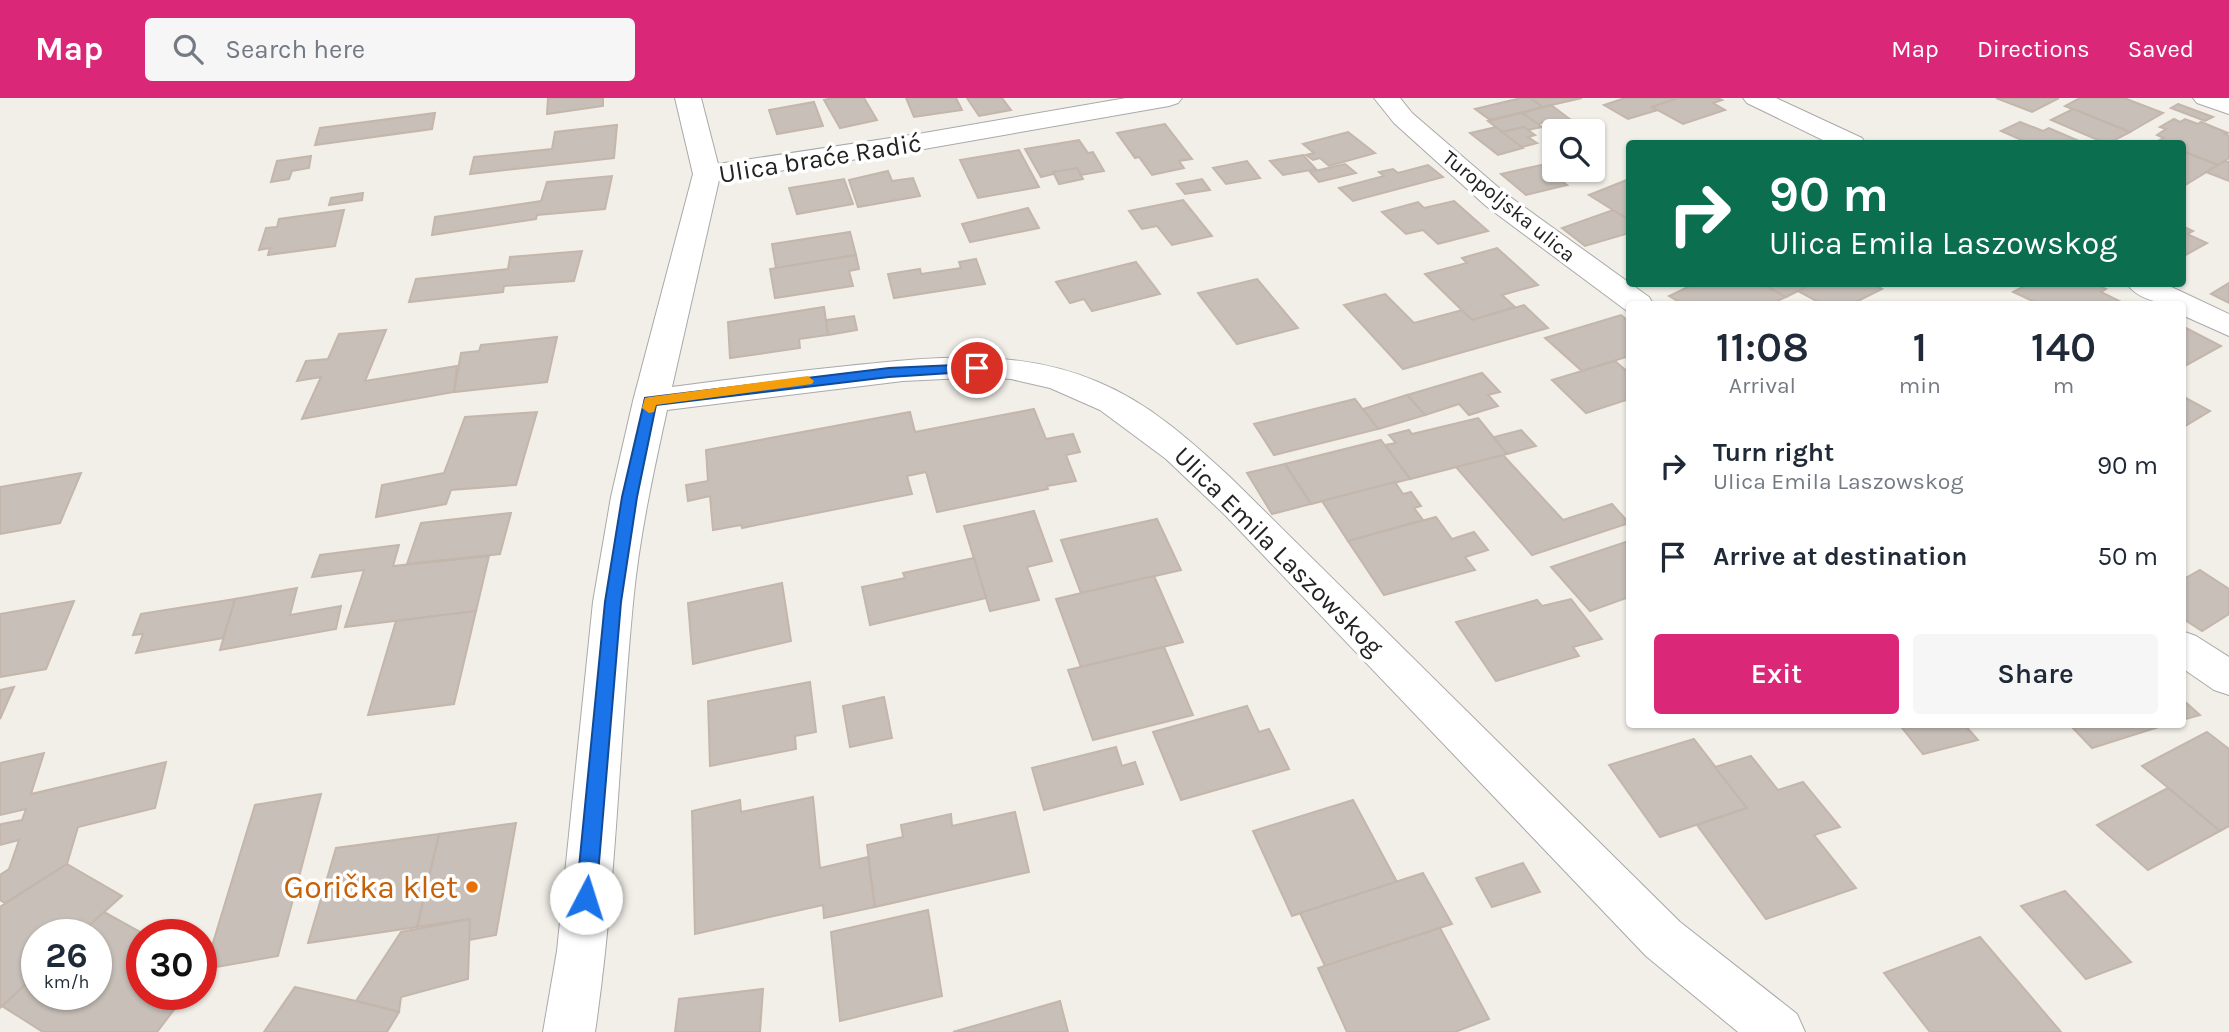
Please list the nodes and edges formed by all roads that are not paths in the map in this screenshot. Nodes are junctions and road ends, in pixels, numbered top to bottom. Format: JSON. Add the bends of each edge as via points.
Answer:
{"nodes":[{"id":1,"x":688,"y":98,"type":"edge"},
{"id":2,"x":1169,"y":98,"type":"edge"},
{"id":3,"x":1387,"y":98,"type":"edge"},
{"id":4,"x":1756,"y":98,"type":"edge"},
{"id":5,"x":2206,"y":98,"type":"edge"},
{"id":6,"x":2229,"y":106,"type":"edge"},
{"id":7,"x":1845,"y":140,"type":"edge"},
{"id":8,"x":707,"y":174,"type":"junction"},
{"id":9,"x":2148,"y":287,"type":"edge"},
{"id":10,"x":1634,"y":301,"type":"edge"},
{"id":11,"x":2177,"y":301,"type":"edge"},
{"id":12,"x":2186,"y":305,"type":"edge"},
{"id":13,"x":2229,"y":326,"type":"edge"},
{"id":14,"x":650,"y":401,"type":"junction"},
{"id":15,"x":2186,"y":650,"type":"edge"},
{"id":16,"x":2229,"y":678,"type":"edge"},
{"id":17,"x":569,"y":1032,"type":"edge"},
{"id":18,"x":1779,"y":1032,"type":"edge"}],
"edges":[{"from":1,"to":8,"type":"street"},
{"from":2,"to":8,"type":"street","name":"Ulica braće Radić"},
{"from":3,"to":10,"type":"street","name":"Turopoljska ulica","via":[[1403,118],[1496,200]]},
{"from":4,"to":7,"type":"street"},
{"from":5,"to":6,"type":"street"},
{"from":8,"to":14,"type":"street","name":"Ulica braće Radić"},
{"from":9,"to":11,"type":"street"},
{"from":12,"to":13,"type":"street"},
{"from":14,"to":17,"type":"street","name":"Ulica braće Radić","via":[[613,602],[582,951]]},
{"from":14,"to":18,"type":"street","name":"Ulica Emila Laszowskog","via":[[899,371],[977,368],[1031,372],[1062,380],[1126,410],[1166,438],[1238,506],[1663,939]]},
{"from":15,"to":16,"type":"street"}]}
